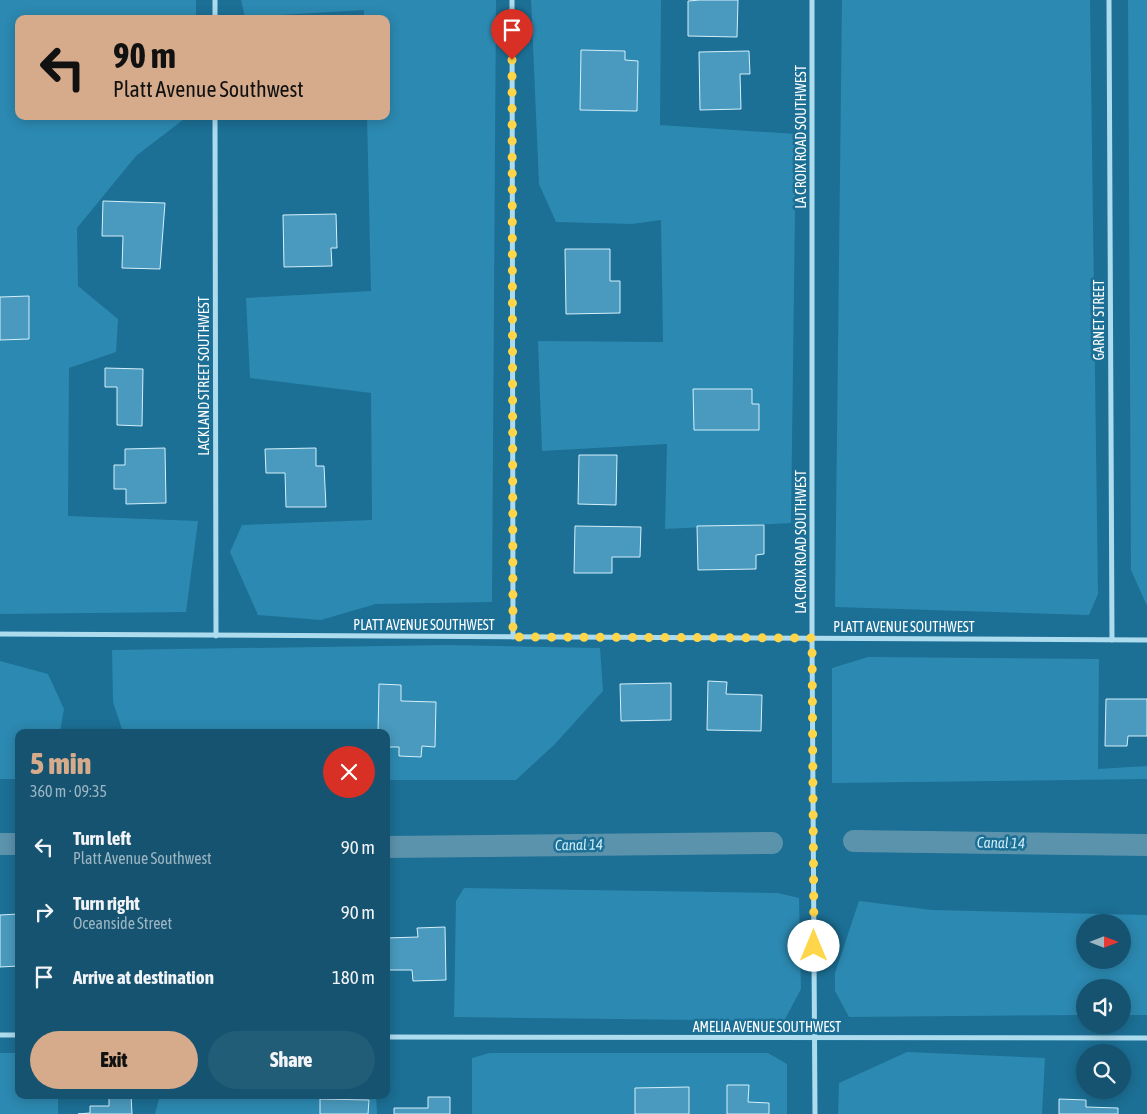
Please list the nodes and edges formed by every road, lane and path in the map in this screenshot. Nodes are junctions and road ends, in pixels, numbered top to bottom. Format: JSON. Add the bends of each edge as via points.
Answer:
{"nodes":[{"id":1,"x":214,"y":0,"type":"edge"},
{"id":2,"x":512,"y":0,"type":"edge"},
{"id":3,"x":812,"y":0,"type":"edge"},
{"id":4,"x":1109,"y":0,"type":"edge"},
{"id":5,"x":215,"y":15,"type":"edge"},
{"id":6,"x":215,"y":120,"type":"edge"},
{"id":7,"x":0,"y":634,"type":"edge"},
{"id":8,"x":216,"y":636,"type":"junction"},
{"id":9,"x":513,"y":637,"type":"junction"},
{"id":10,"x":812,"y":638,"type":"junction"},
{"id":11,"x":1112,"y":640,"type":"junction"},
{"id":12,"x":1147,"y":640,"type":"edge"},
{"id":13,"x":0,"y":1035,"type":"edge"},
{"id":14,"x":15,"y":1035,"type":"edge"},
{"id":15,"x":390,"y":1037,"type":"edge"},
{"id":16,"x":1147,"y":1038,"type":"edge"},
{"id":17,"x":815,"y":1039,"type":"junction"},
{"id":18,"x":815,"y":1114,"type":"edge"}],
"edges":[{"from":1,"to":5,"type":"street"},
{"from":2,"to":9,"type":"street"},
{"from":3,"to":10,"type":"street","name":"LA CROIX ROAD SOUTHWEST"},
{"from":4,"to":11,"type":"street","name":"GARNET STREET"},
{"from":6,"to":8,"type":"street","name":"LACKLAND STREET SOUTHWEST"},
{"from":7,"to":8,"type":"street","name":"PLATT AVENUE SOUTHWEST"},
{"from":8,"to":9,"type":"street","name":"PLATT AVENUE SOUTHWEST"},
{"from":9,"to":10,"type":"street","name":"PLATT AVENUE SOUTHWEST"},
{"from":10,"to":11,"type":"street","name":"PLATT AVENUE SOUTHWEST"},
{"from":10,"to":17,"type":"street","name":"LA CROIX ROAD SOUTHWEST"},
{"from":11,"to":12,"type":"street","name":"PLATT AVENUE SOUTHWEST"},
{"from":13,"to":14,"type":"street"},
{"from":15,"to":17,"type":"street","name":"AMELIA AVENUE SOUTHWEST"},
{"from":16,"to":17,"type":"street","name":"AMELIA AVENUE SOUTHWEST"},
{"from":17,"to":18,"type":"street","name":"LA CROIX ROAD SOUTHWEST"}]}
